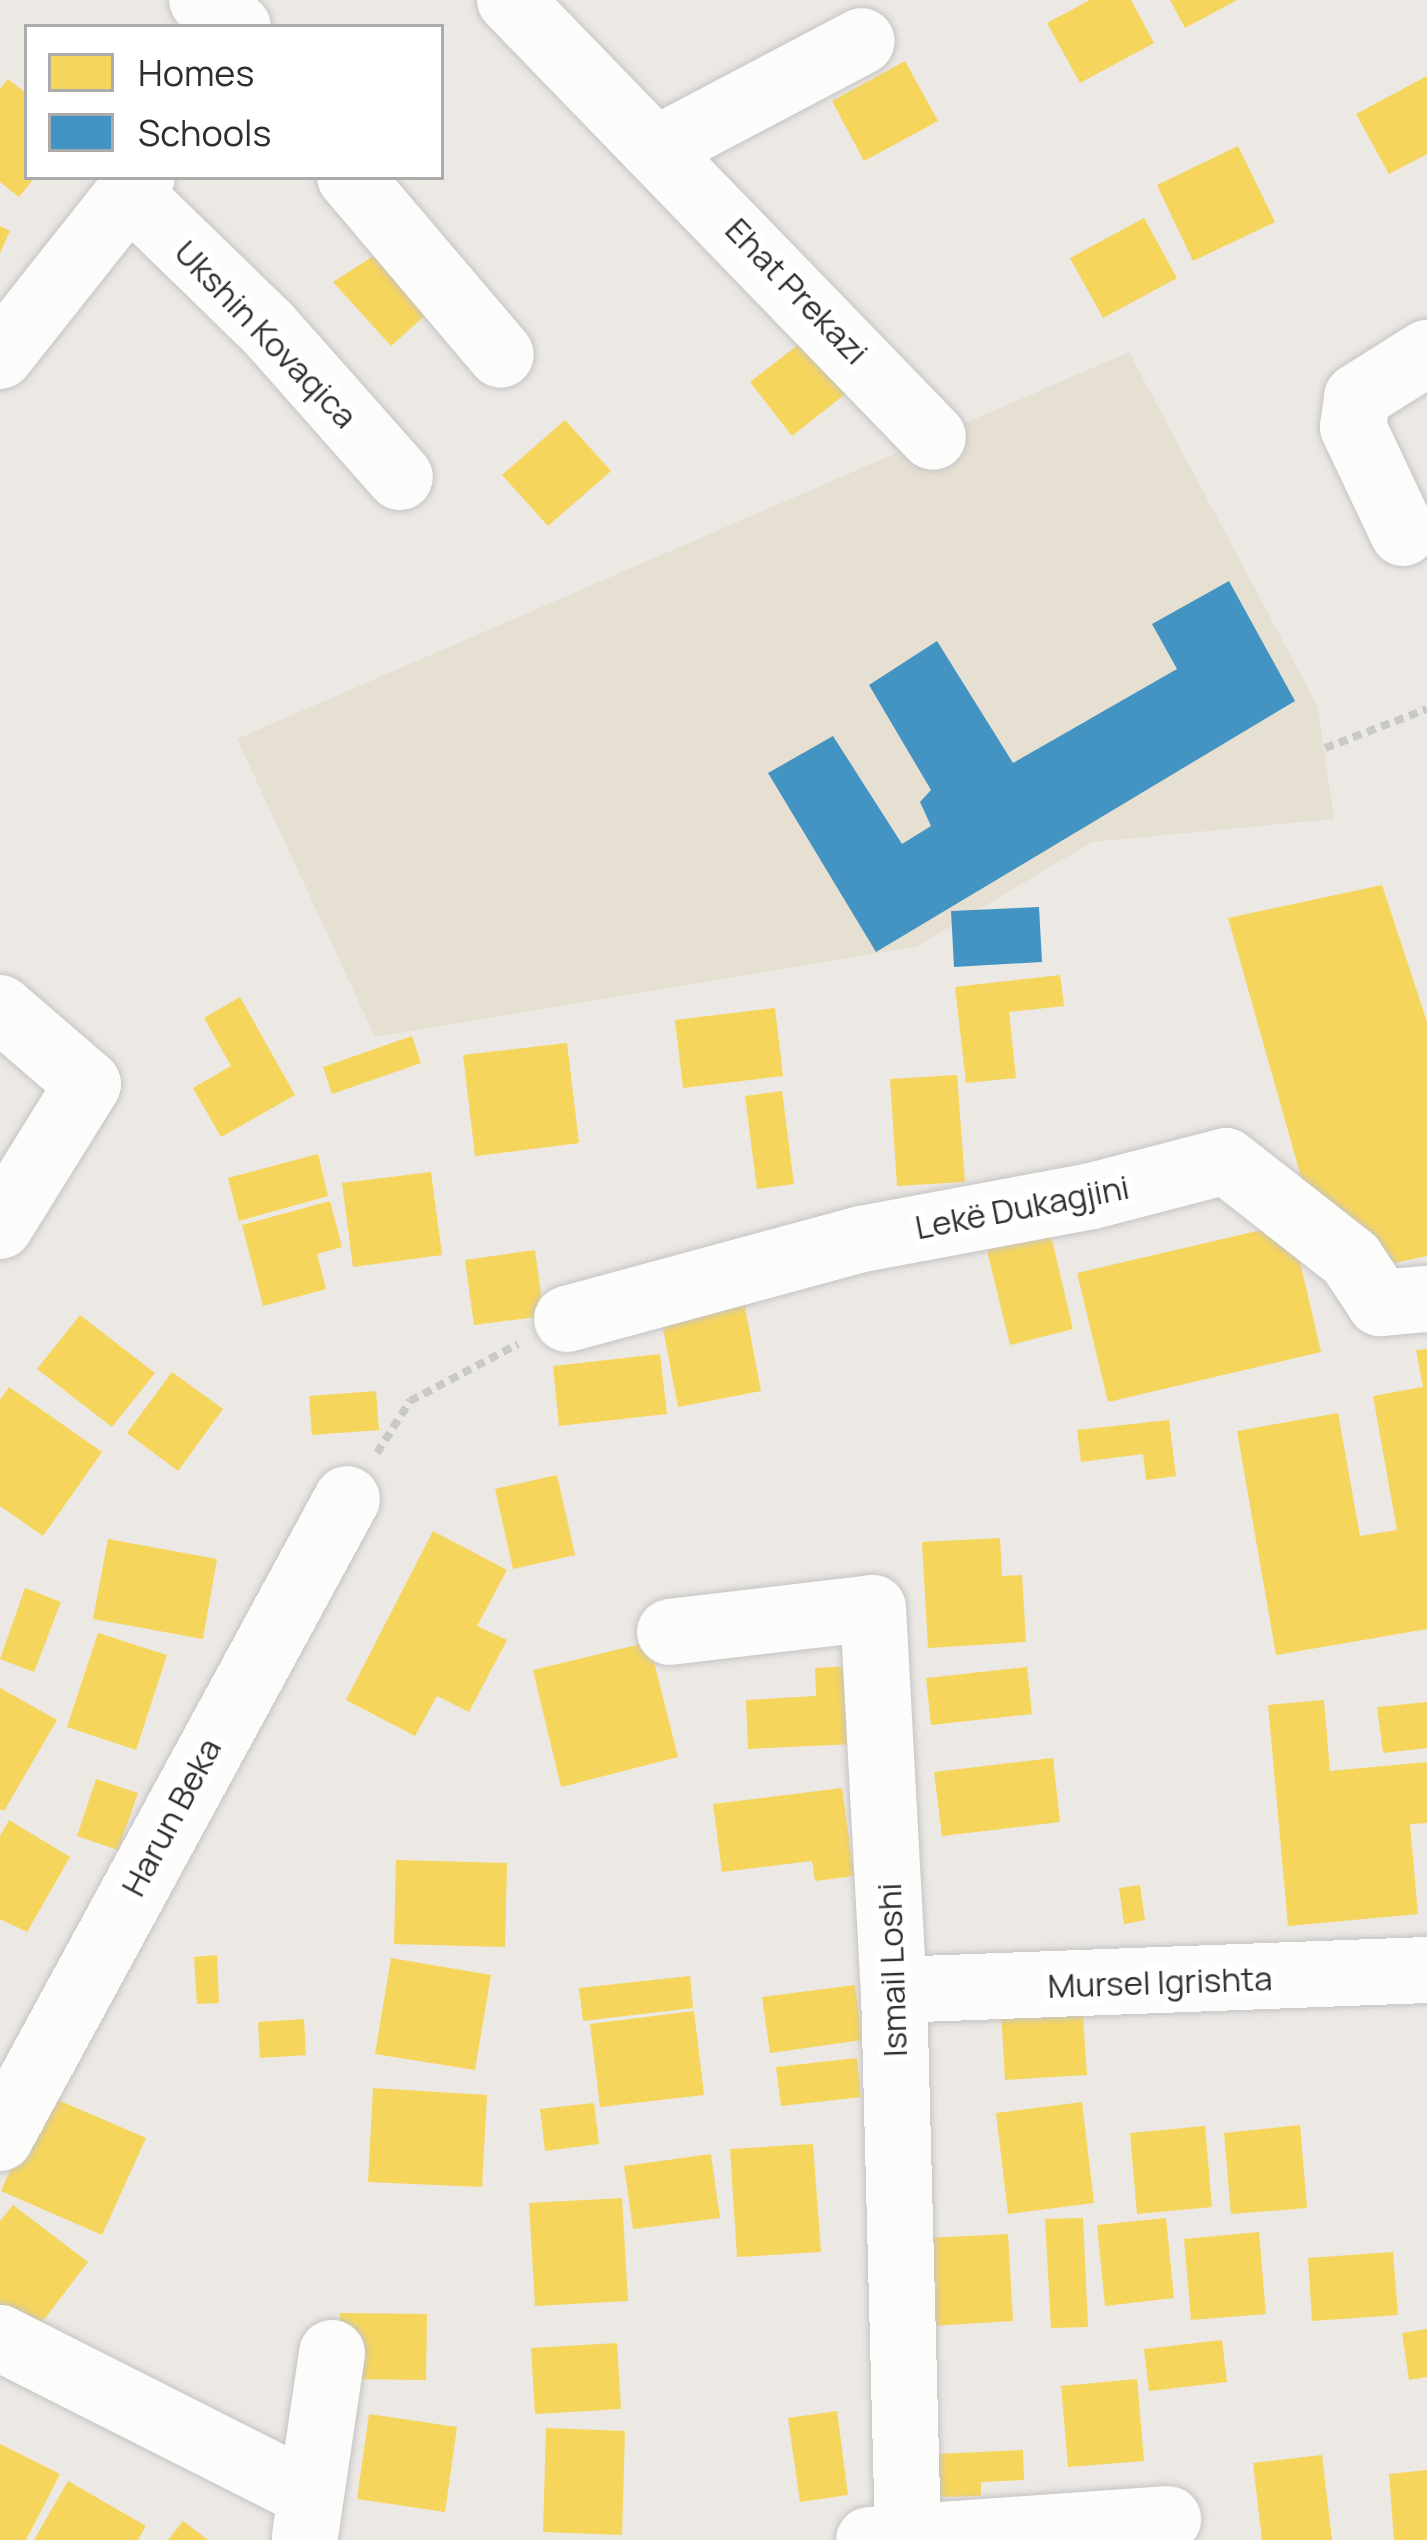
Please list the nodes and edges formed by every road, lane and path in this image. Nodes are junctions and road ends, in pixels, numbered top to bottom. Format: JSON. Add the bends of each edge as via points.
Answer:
{"nodes":[{"id":1,"x":202,"y":0,"type":"edge"},
{"id":2,"x":510,"y":0,"type":"edge"},
{"id":3,"x":234,"y":24,"type":"edge"},
{"id":4,"x":862,"y":41,"type":"dead end"},
{"id":5,"x":659,"y":148,"type":"junction"},
{"id":6,"x":353,"y":180,"type":"edge"},
{"id":7,"x":135,"y":185,"type":"edge"},
{"id":8,"x":1427,"y":353,"type":"edge"},
{"id":9,"x":501,"y":355,"type":"dead end"},
{"id":10,"x":0,"y":356,"type":"edge"},
{"id":11,"x":933,"y":437,"type":"dead end"},
{"id":12,"x":400,"y":477,"type":"dead end"},
{"id":13,"x":1403,"y":533,"type":"dead end"},
{"id":14,"x":1427,"y":709,"type":"edge"},
{"id":15,"x":1325,"y":748,"type":"dead end"},
{"id":16,"x":0,"y":1008,"type":"edge"},
{"id":17,"x":0,"y":1226,"type":"edge"},
{"id":18,"x":1427,"y":1299,"type":"edge"},
{"id":19,"x":567,"y":1319,"type":"joint"},
{"id":20,"x":347,"y":1499,"type":"joint"},
{"id":21,"x":670,"y":1632,"type":"dead end"},
{"id":22,"x":1427,"y":1970,"type":"edge"},
{"id":23,"x":893,"y":1990,"type":"junction"},
{"id":24,"x":0,"y":2138,"type":"edge"},
{"id":25,"x":0,"y":2338,"type":"edge"},
{"id":26,"x":332,"y":2353,"type":"dead end"},
{"id":27,"x":308,"y":2517,"type":"edge"},
{"id":28,"x":1168,"y":2519,"type":"dead end"},
{"id":29,"x":889,"y":2539,"type":"edge"}],
"edges":[{"from":1,"to":3,"type":"street"},
{"from":2,"to":5,"type":"street","name":"Ehat Prekazi"},
{"from":4,"to":5,"type":"street"},
{"from":5,"to":11,"type":"street","name":"Ehat Prekazi"},
{"from":6,"to":9,"type":"street"},
{"from":7,"to":10,"type":"street","name":"Ukshin Kovaqica"},
{"from":7,"to":12,"type":"street","name":"Ukshin Kovaqica"},
{"from":8,"to":13,"type":"street","via":[[1357,397],[1353,428]]},
{"from":14,"to":15,"type":"path"},
{"from":16,"to":17,"type":"street","via":[[88,1084]]},
{"from":18,"to":19,"type":"street","name":"Lekë Dukagjini","via":[[1380,1303],[1351,1259],[1226,1161],[1092,1196],[862,1239]]},
{"from":19,"to":20,"type":"path","via":[[410,1401]]},
{"from":20,"to":24,"type":"street","name":"Harun Beka"},
{"from":21,"to":23,"type":"street","name":"Ismail Loshi","via":[[873,1607]]},
{"from":22,"to":23,"type":"street","name":"Mursel Igrishta"},
{"from":23,"to":29,"type":"street","name":"Ismail Loshi"},
{"from":25,"to":27,"type":"street"},
{"from":26,"to":27,"type":"street"},
{"from":28,"to":29,"type":"street","name":"Ismail Loshi"}]}
